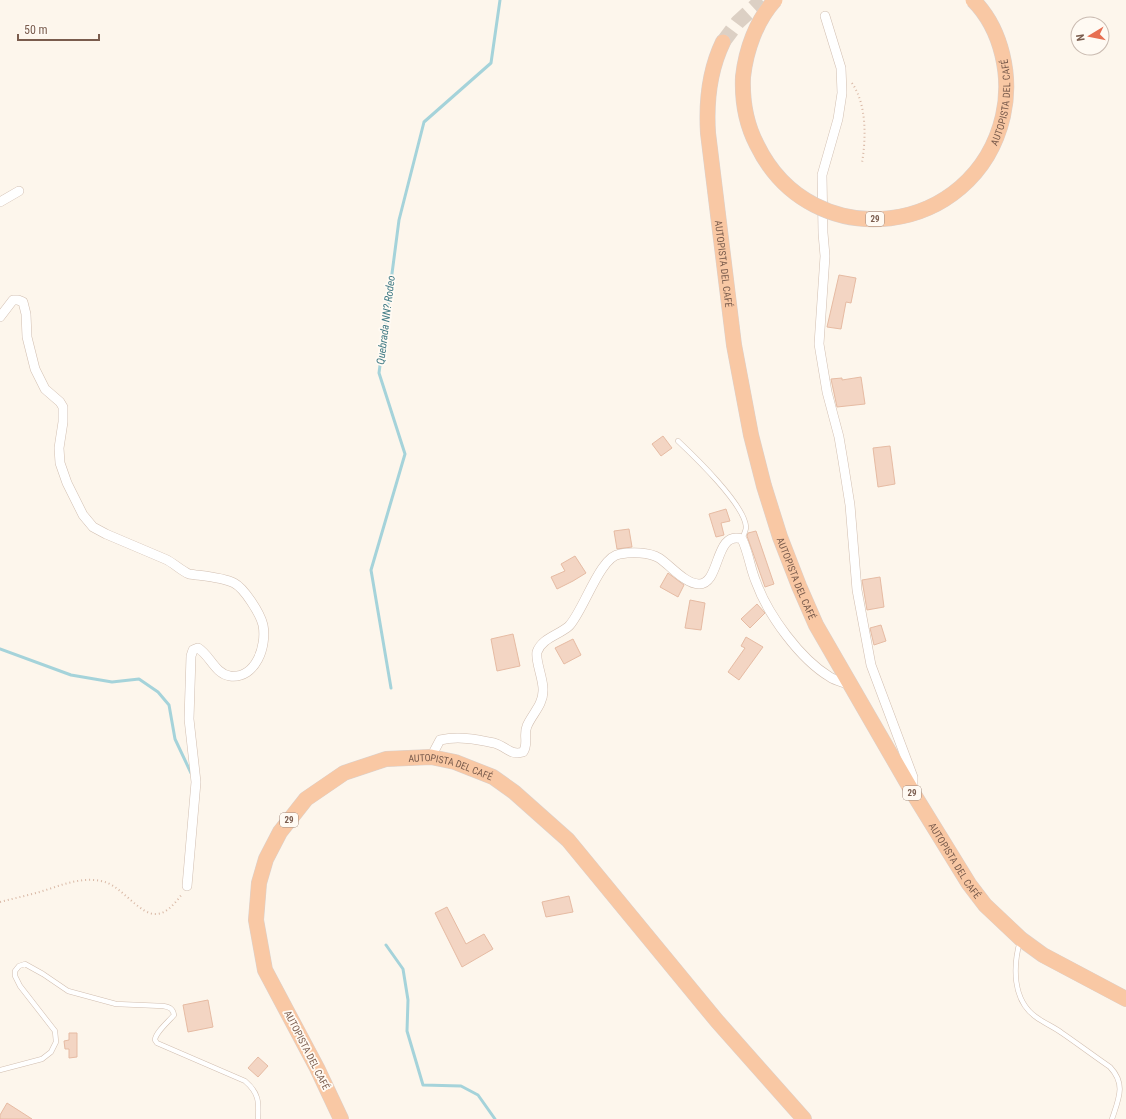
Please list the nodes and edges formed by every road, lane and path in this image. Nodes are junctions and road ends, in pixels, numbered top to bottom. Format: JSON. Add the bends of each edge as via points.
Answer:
{"nodes":[{"id":1,"x":775,"y":0,"type":"edge"},
{"id":2,"x":973,"y":0,"type":"edge"},
{"id":3,"x":826,"y":16,"type":"dead end"},
{"id":4,"x":723,"y":42,"type":"tunnel mouth"},
{"id":5,"x":841,"y":68,"type":"junction"},
{"id":6,"x":862,"y":163,"type":"dead end"},
{"id":7,"x":19,"y":191,"type":"dead end"},
{"id":8,"x":0,"y":202,"type":"edge"},
{"id":9,"x":0,"y":317,"type":"edge"},
{"id":10,"x":678,"y":441,"type":"dead end"},
{"id":11,"x":742,"y":539,"type":"junction"},
{"id":12,"x":851,"y":686,"type":"junction"},
{"id":13,"x":431,"y":757,"type":"junction"},
{"id":14,"x":912,"y":793,"type":"junction"},
{"id":15,"x":187,"y":886,"type":"joint"},
{"id":16,"x":0,"y":902,"type":"edge"},
{"id":17,"x":1021,"y":940,"type":"junction"},
{"id":18,"x":1126,"y":999,"type":"edge"},
{"id":19,"x":0,"y":1070,"type":"edge"},
{"id":20,"x":258,"y":1119,"type":"edge"},
{"id":21,"x":341,"y":1119,"type":"edge"},
{"id":22,"x":804,"y":1119,"type":"edge"},
{"id":23,"x":1112,"y":1119,"type":"edge"}],
"edges":[{"from":1,"to":2,"type":"highway","name":"AUTOPISTA DEL CAFÉ","number":"29","bridge":true,"via":[[754,33],[744,67],[744,103],[753,138],[771,169],[783,182],[807,200],[846,216],[881,220],[916,213],[949,197],[975,173],[994,143],[1005,109],[1006,73],[997,38],[980,6]]},
{"from":3,"to":5,"type":"street"},
{"from":4,"to":12,"type":"highway","name":"AUTOPISTA DEL CAFÉ","number":"29","via":[[715,58],[708,98],[708,133],[734,345],[746,409],[771,512],[789,562],[816,625]]},
{"from":5,"to":6,"type":"path","via":[[856,89],[861,102],[864,150]]},
{"from":5,"to":14,"type":"street","via":[[842,93],[838,119],[822,175],[825,262],[819,344],[826,392],[839,437],[850,505],[856,590],[864,635],[886,709],[914,777]]},
{"from":7,"to":8,"type":"street"},
{"from":9,"to":15,"type":"street","via":[[14,300],[23,302],[27,337],[35,369],[45,389],[63,407],[59,448],[61,468],[83,515],[93,527],[165,559],[189,574],[233,583],[243,590],[261,620],[263,633],[259,657],[253,668],[245,673],[228,676],[219,671],[198,648],[193,650],[190,656],[189,719],[196,782]]},
{"from":10,"to":11,"type":"lane","via":[[714,477],[739,510],[746,528]]},
{"from":11,"to":12,"type":"street","via":[[748,550],[755,582],[779,627],[815,666],[830,677]]},
{"from":11,"to":13,"type":"street","via":[[737,537],[725,542],[712,572],[702,584],[692,582],[669,568],[659,558],[650,555],[630,553],[613,556],[602,568],[570,624],[539,648],[537,655],[543,683],[542,701],[527,727],[526,748],[523,752],[512,753],[494,743],[451,737],[440,740]]},
{"from":12,"to":14,"type":"highway","name":"AUTOPISTA DEL CAFÉ","number":"29"},
{"from":13,"to":21,"type":"highway","name":"AUTOPISTA DEL CAFÉ","number":"29","via":[[386,759],[358,768],[344,773],[306,799],[280,832],[266,859],[259,883],[256,920],[265,970],[318,1068]]},
{"from":13,"to":22,"type":"highway","name":"AUTOPISTA DEL CAFÉ","number":"29","via":[[455,762],[492,777],[514,792],[568,840],[717,1021]]},
{"from":14,"to":17,"type":"highway","name":"AUTOPISTA DEL CAFÉ","number":"29","via":[[969,884],[985,905]]},
{"from":15,"to":16,"type":"path","via":[[178,900],[165,911],[156,914],[150,914],[136,905],[117,887],[93,880],[80,880]]},
{"from":17,"to":18,"type":"highway","name":"AUTOPISTA DEL CAFÉ","number":"29","via":[[1043,955]]},
{"from":17,"to":23,"type":"lane","via":[[1016,954],[1016,967],[1021,999],[1035,1016],[1062,1032],[1117,1073],[1122,1087]]},
{"from":19,"to":20,"type":"lane","via":[[42,1059],[56,1042],[56,1031],[14,976],[19,966],[25,964],[68,991],[116,1004],[170,1007],[174,1016],[157,1033],[157,1043],[246,1081],[253,1087],[259,1102]]}]}
